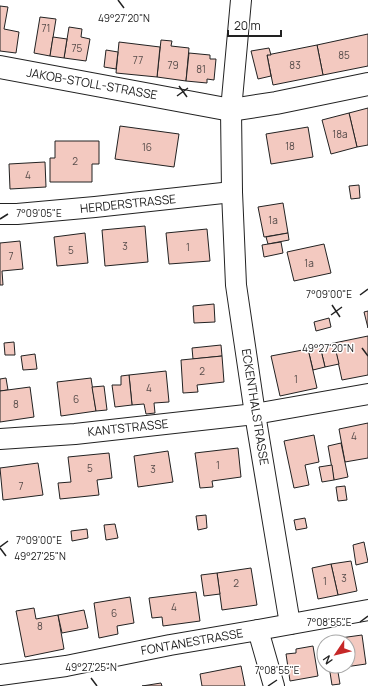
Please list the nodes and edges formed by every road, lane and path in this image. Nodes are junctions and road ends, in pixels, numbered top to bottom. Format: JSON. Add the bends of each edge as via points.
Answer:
{"nodes":[{"id":1,"x":241,"y":0,"type":"edge"},
{"id":2,"x":0,"y":67,"type":"edge"},
{"id":3,"x":368,"y":84,"type":"edge"},
{"id":4,"x":231,"y":110,"type":"junction"},
{"id":5,"x":232,"y":192,"type":"junction"},
{"id":6,"x":0,"y":214,"type":"edge"},
{"id":7,"x":368,"y":394,"type":"edge"},
{"id":8,"x":255,"y":414,"type":"junction"},
{"id":9,"x":0,"y":439,"type":"edge"},
{"id":10,"x":368,"y":610,"type":"edge"},
{"id":11,"x":290,"y":624,"type":"junction"},
{"id":12,"x":258,"y":630,"type":"junction"},
{"id":13,"x":0,"y":675,"type":"edge"},
{"id":14,"x":274,"y":686,"type":"edge"}],
"edges":[{"from":1,"to":4,"type":"street"},
{"from":2,"to":4,"type":"main road","name":"JAKOB-STOLL-STRASSE"},
{"from":3,"to":4,"type":"main road","name":"JAKOB-STOLL-STRASSE"},
{"from":4,"to":5,"type":"street","name":"ECKENTHALSTRASSE"},
{"from":5,"to":6,"type":"street","name":"HERDERSTRASSE"},
{"from":5,"to":8,"type":"street","name":"ECKENTHALSTRASSE","via":[[236,285]]},
{"from":7,"to":8,"type":"street","name":"KANTSTRASSE"},
{"from":8,"to":9,"type":"street","name":"KANTSTRASSE","via":[[75,434]]},
{"from":8,"to":11,"type":"street","name":"ECKENTHALSTRASSE"},
{"from":10,"to":11,"type":"street"},
{"from":11,"to":12,"type":"street","name":"FONTANESTRASSE"},
{"from":12,"to":13,"type":"street","name":"FONTANESTRASSE","via":[[66,666]]},
{"from":12,"to":14,"type":"street"}]}
